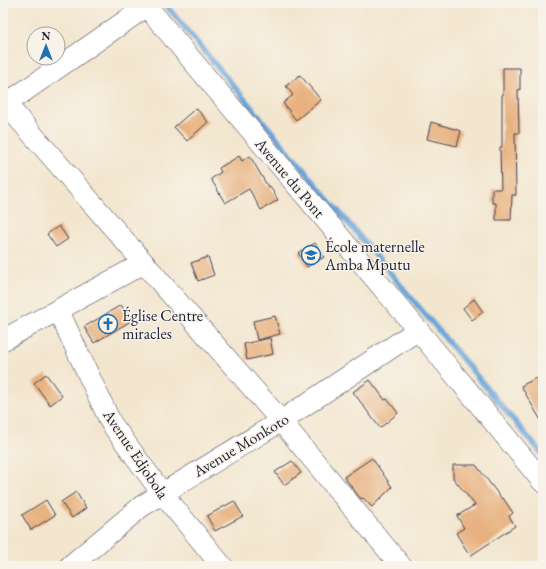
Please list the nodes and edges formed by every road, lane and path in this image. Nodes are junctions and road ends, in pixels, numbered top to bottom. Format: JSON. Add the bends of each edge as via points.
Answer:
{"nodes":[{"id":1,"x":146,"y":5,"type":"edge"},
{"id":2,"x":4,"y":105,"type":"edge"},
{"id":3,"x":144,"y":263,"type":"junction"},
{"id":4,"x":58,"y":310,"type":"junction"},
{"id":5,"x":418,"y":330,"type":"junction"},
{"id":6,"x":3,"y":340,"type":"edge"},
{"id":7,"x":281,"y":421,"type":"junction"},
{"id":8,"x":543,"y":482,"type":"edge"},
{"id":9,"x":162,"y":493,"type":"junction"},
{"id":10,"x":70,"y":566,"type":"edge"},
{"id":11,"x":222,"y":566,"type":"edge"},
{"id":12,"x":401,"y":566,"type":"edge"}],
"edges":[{"from":1,"to":2,"type":"street"},
{"from":1,"to":5,"type":"street","name":"Avenue du Pont"},
{"from":2,"to":3,"type":"street"},
{"from":3,"to":4,"type":"street"},
{"from":3,"to":7,"type":"street"},
{"from":4,"to":6,"type":"street"},
{"from":4,"to":9,"type":"street","name":"Avenue Edjobola","via":[[111,423]]},
{"from":5,"to":7,"type":"street","name":"Avenue Monkoto"},
{"from":5,"to":8,"type":"street","name":"Avenue du Pont"},
{"from":7,"to":9,"type":"street","name":"Avenue Monkoto"},
{"from":7,"to":12,"type":"street"},
{"from":9,"to":10,"type":"street","name":"Avenue Monkoto","via":[[142,506]]},
{"from":9,"to":11,"type":"street","name":"Avenue Edjobola"}]}
